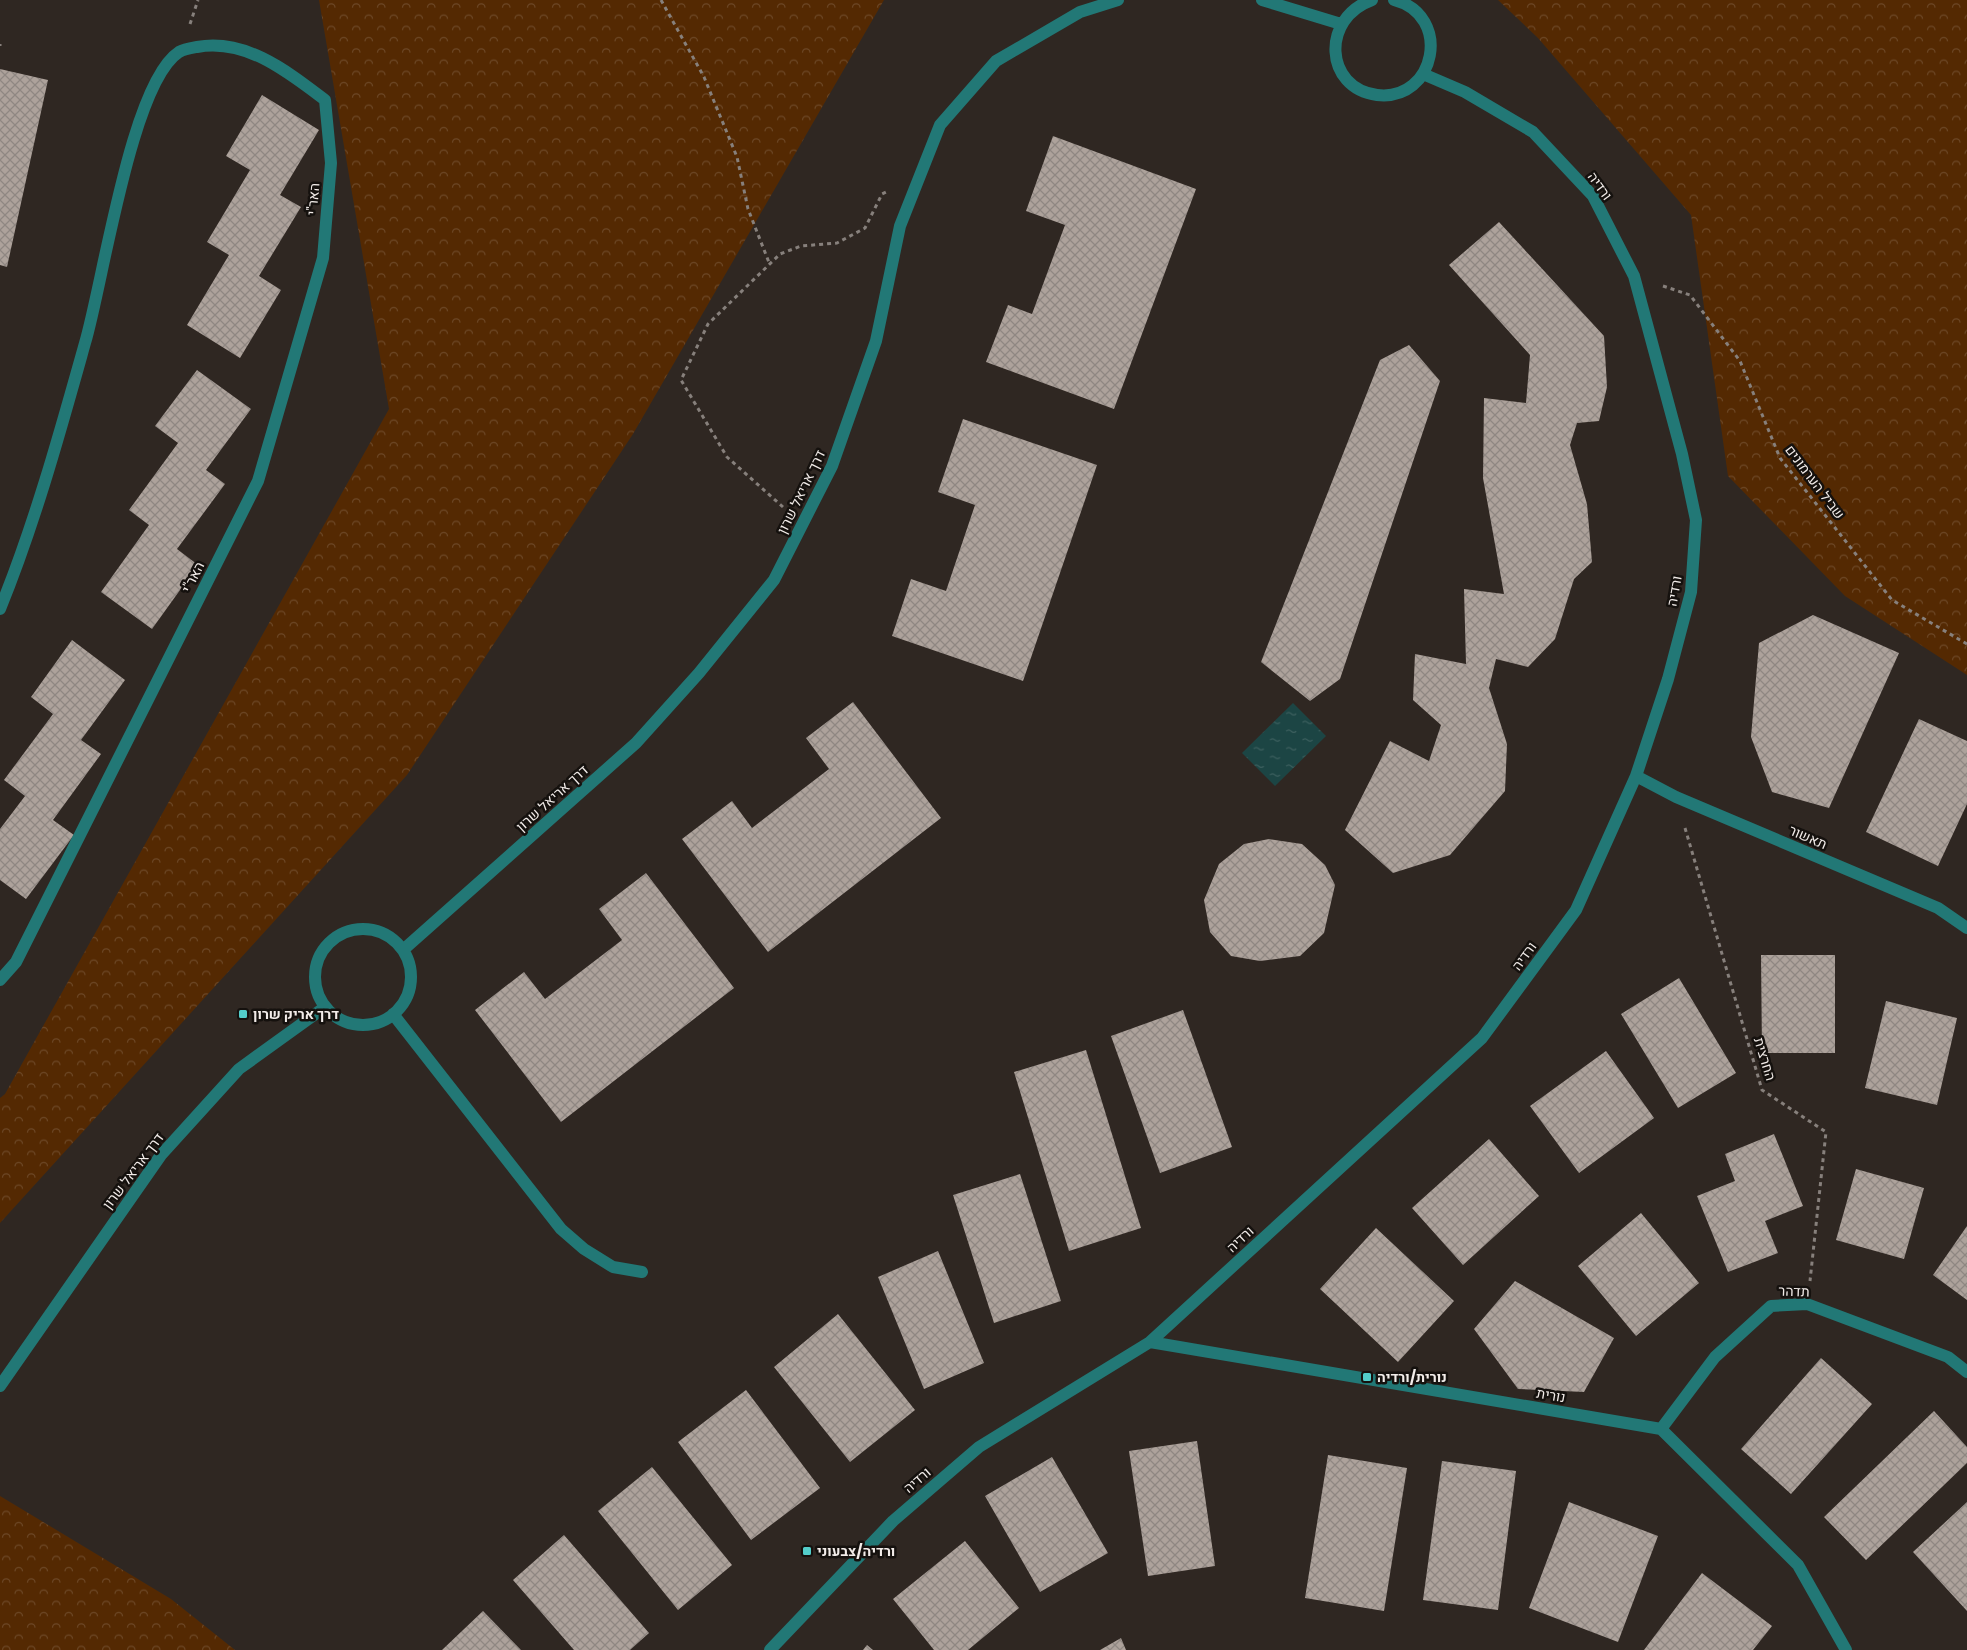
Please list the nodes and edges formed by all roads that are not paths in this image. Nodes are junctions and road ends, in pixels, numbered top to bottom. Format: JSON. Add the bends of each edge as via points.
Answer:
{"nodes":[{"id":1,"x":1118,"y":0,"type":"edge"},
{"id":2,"x":1262,"y":0,"type":"edge"},
{"id":3,"x":1372,"y":0,"type":"edge"},
{"id":4,"x":1394,"y":0,"type":"edge"},
{"id":5,"x":1341,"y":24,"type":"junction"},
{"id":6,"x":1423,"y":74,"type":"junction"},
{"id":7,"x":0,"y":608,"type":"edge"},
{"id":8,"x":1636,"y":776,"type":"junction"},
{"id":9,"x":1967,"y":928,"type":"edge"},
{"id":10,"x":403,"y":950,"type":"junction"},
{"id":11,"x":0,"y":980,"type":"edge"},
{"id":12,"x":325,"y":1007,"type":"junction"},
{"id":13,"x":393,"y":1014,"type":"junction"},
{"id":14,"x":642,"y":1272,"type":"dead end"},
{"id":15,"x":1150,"y":1342,"type":"junction"},
{"id":16,"x":1967,"y":1372,"type":"edge"},
{"id":17,"x":0,"y":1386,"type":"edge"},
{"id":18,"x":1661,"y":1429,"type":"junction"},
{"id":19,"x":770,"y":1650,"type":"edge"},
{"id":20,"x":1846,"y":1650,"type":"edge"}],
"edges":[{"from":1,"to":10,"type":"street","name":"דרך אריאל שרון","via":[[1080,12],[996,61],[940,125],[900,226],[876,341],[832,466],[774,580],[699,673],[636,743]]},
{"from":2,"to":5,"type":"street"},
{"from":3,"to":5,"type":"street","via":[[1350,12]]},
{"from":4,"to":6,"type":"street","via":[[1414,9],[1430,33],[1432,47]]},
{"from":5,"to":6,"type":"street","via":[[1336,37],[1338,65],[1355,86],[1366,92],[1390,95],[1403,91]]},
{"from":6,"to":8,"type":"street","name":"ורדיה","via":[[1465,92],[1533,132],[1593,196],[1634,276],[1682,454],[1696,520],[1691,592],[1668,679]]},
{"from":7,"to":11,"type":"street","name":"האר\"י","via":[[19,562],[86,341],[118,195],[143,112],[157,80],[165,63],[180,50],[211,44],[249,51],[284,70],[325,100],[331,163],[323,258],[258,481],[16,962]]},
{"from":8,"to":9,"type":"street","name":"תאשור","via":[[1676,797],[1938,908]]},
{"from":8,"to":15,"type":"street","name":"ורדיה","via":[[1576,910],[1482,1038]]},
{"from":10,"to":12,"type":"street","via":[[394,940],[368,928],[340,934],[329,942],[315,967],[318,995]]},
{"from":10,"to":13,"type":"street","via":[[411,977],[405,998]]},
{"from":12,"to":13,"type":"street","via":[[334,1016],[357,1025],[370,1025]]},
{"from":12,"to":17,"type":"street","name":"דרך אריאל שרון","via":[[239,1068],[161,1155]]},
{"from":13,"to":14,"type":"street","via":[[561,1229],[584,1249],[613,1267]]},
{"from":15,"to":18,"type":"street","name":"נורית"},
{"from":15,"to":19,"type":"street","name":"ורדיה","via":[[979,1447],[894,1520]]},
{"from":16,"to":18,"type":"street","name":"תדהר","via":[[1948,1357],[1807,1304],[1771,1306],[1715,1358]]},
{"from":18,"to":20,"type":"street","via":[[1798,1565]]}]}
